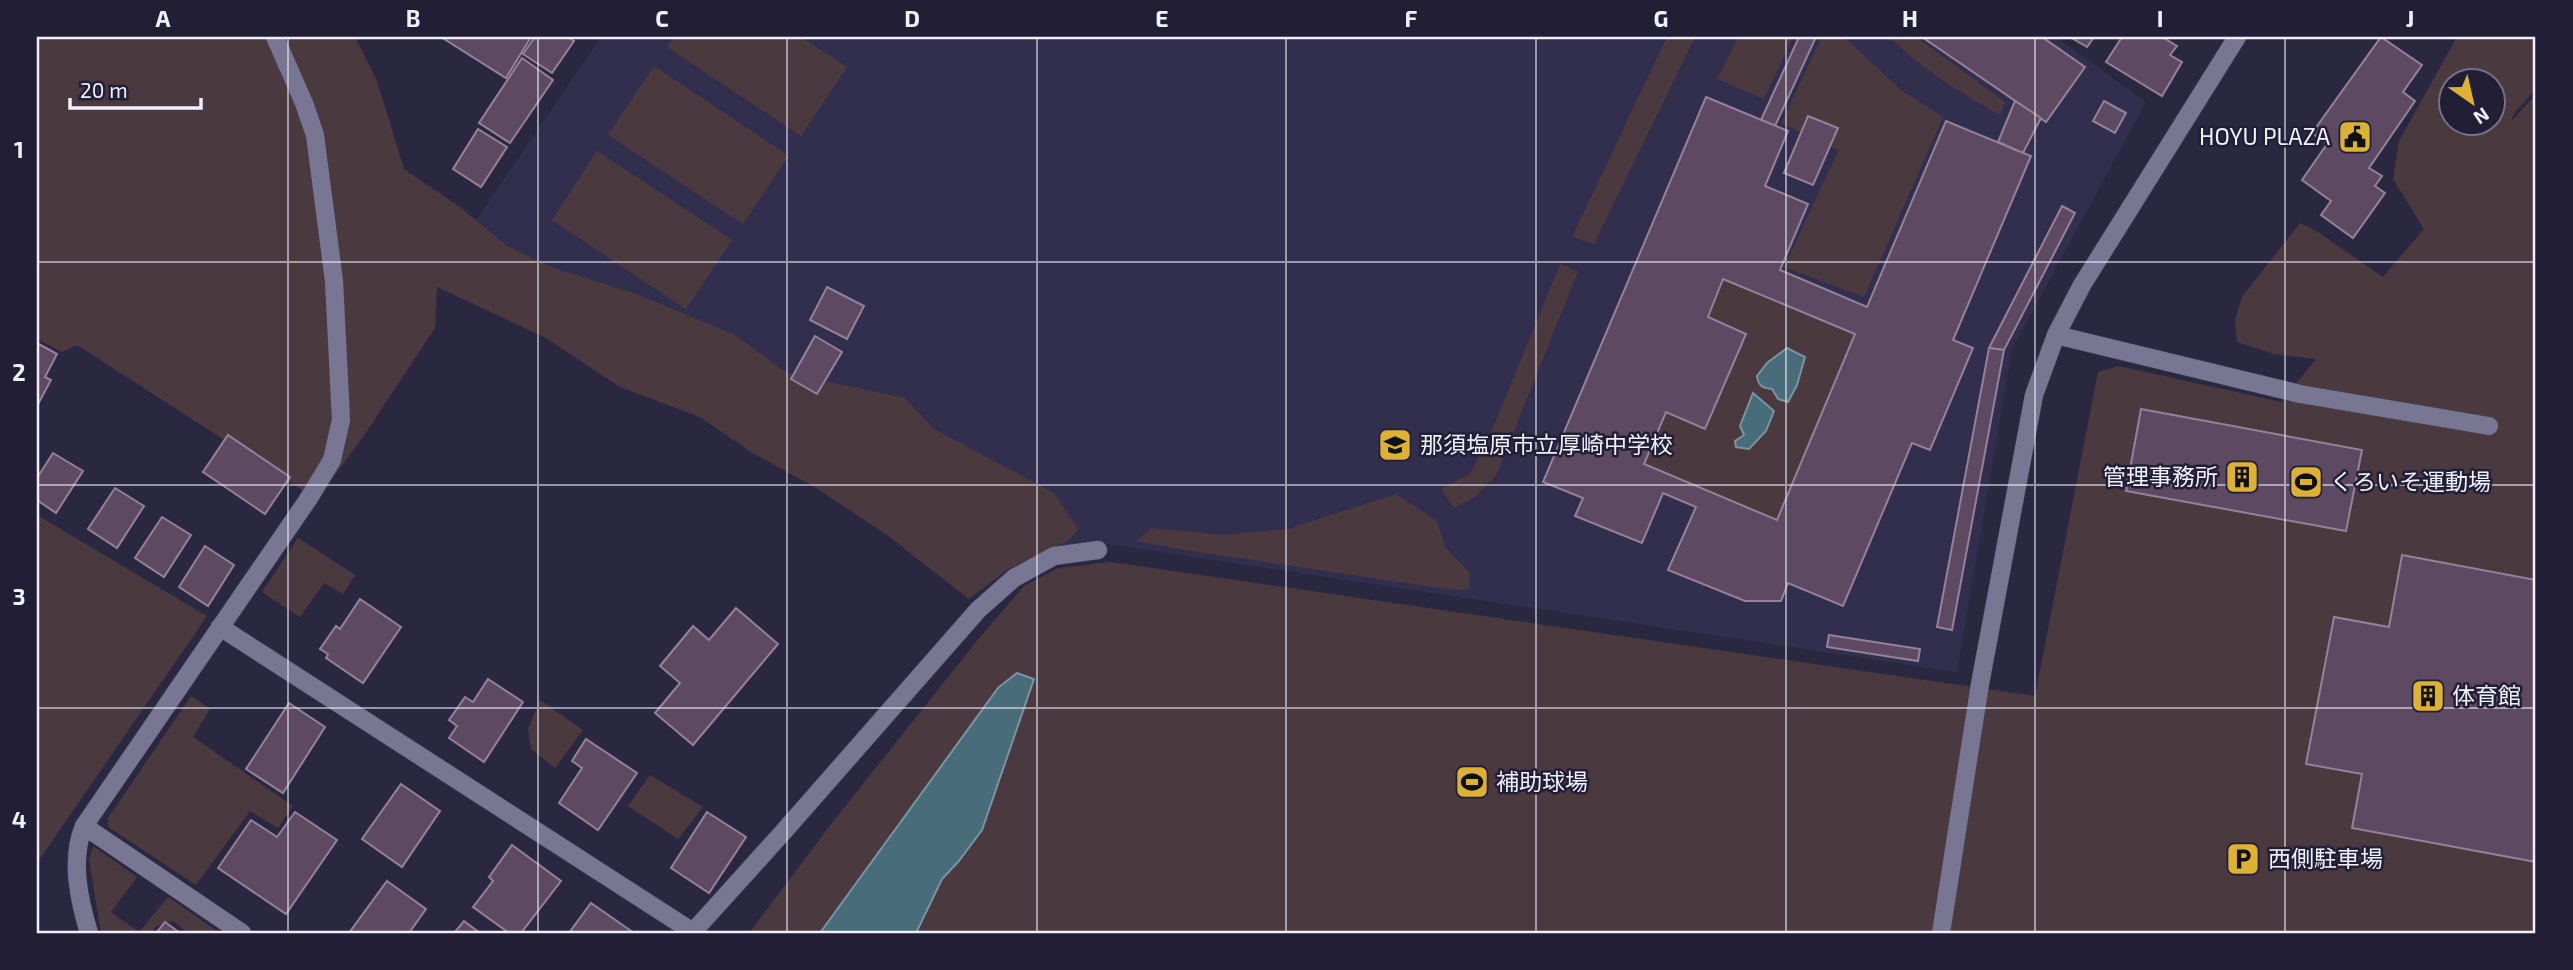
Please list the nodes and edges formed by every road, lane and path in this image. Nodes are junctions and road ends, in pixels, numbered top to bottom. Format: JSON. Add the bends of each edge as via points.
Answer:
{"nodes":[{"id":1,"x":275,"y":37,"type":"edge"},
{"id":2,"x":2237,"y":37,"type":"edge"},
{"id":3,"x":2056,"y":335,"type":"junction"},
{"id":4,"x":2489,"y":426,"type":"dead end"},
{"id":5,"x":1098,"y":550,"type":"dead end"},
{"id":6,"x":220,"y":627,"type":"junction"},
{"id":7,"x":84,"y":826,"type":"junction"},
{"id":8,"x":89,"y":933,"type":"edge"},
{"id":9,"x":242,"y":933,"type":"edge"},
{"id":10,"x":692,"y":933,"type":"edge"},
{"id":11,"x":1941,"y":933,"type":"edge"}],
"edges":[{"from":1,"to":6,"type":"street","via":[[314,135],[334,281],[341,420],[332,460]]},
{"from":2,"to":3,"type":"street","via":[[2082,285]]},
{"from":3,"to":4,"type":"street","via":[[2300,394]]},
{"from":3,"to":11,"type":"street","via":[[2035,395],[2022,461],[1980,684]]},
{"from":5,"to":10,"type":"street","via":[[1054,556],[1014,578],[978,610]]},
{"from":6,"to":7,"type":"street"},
{"from":6,"to":10,"type":"street"},
{"from":7,"to":8,"type":"street","via":[[77,842],[77,869]]},
{"from":7,"to":9,"type":"street"}]}
